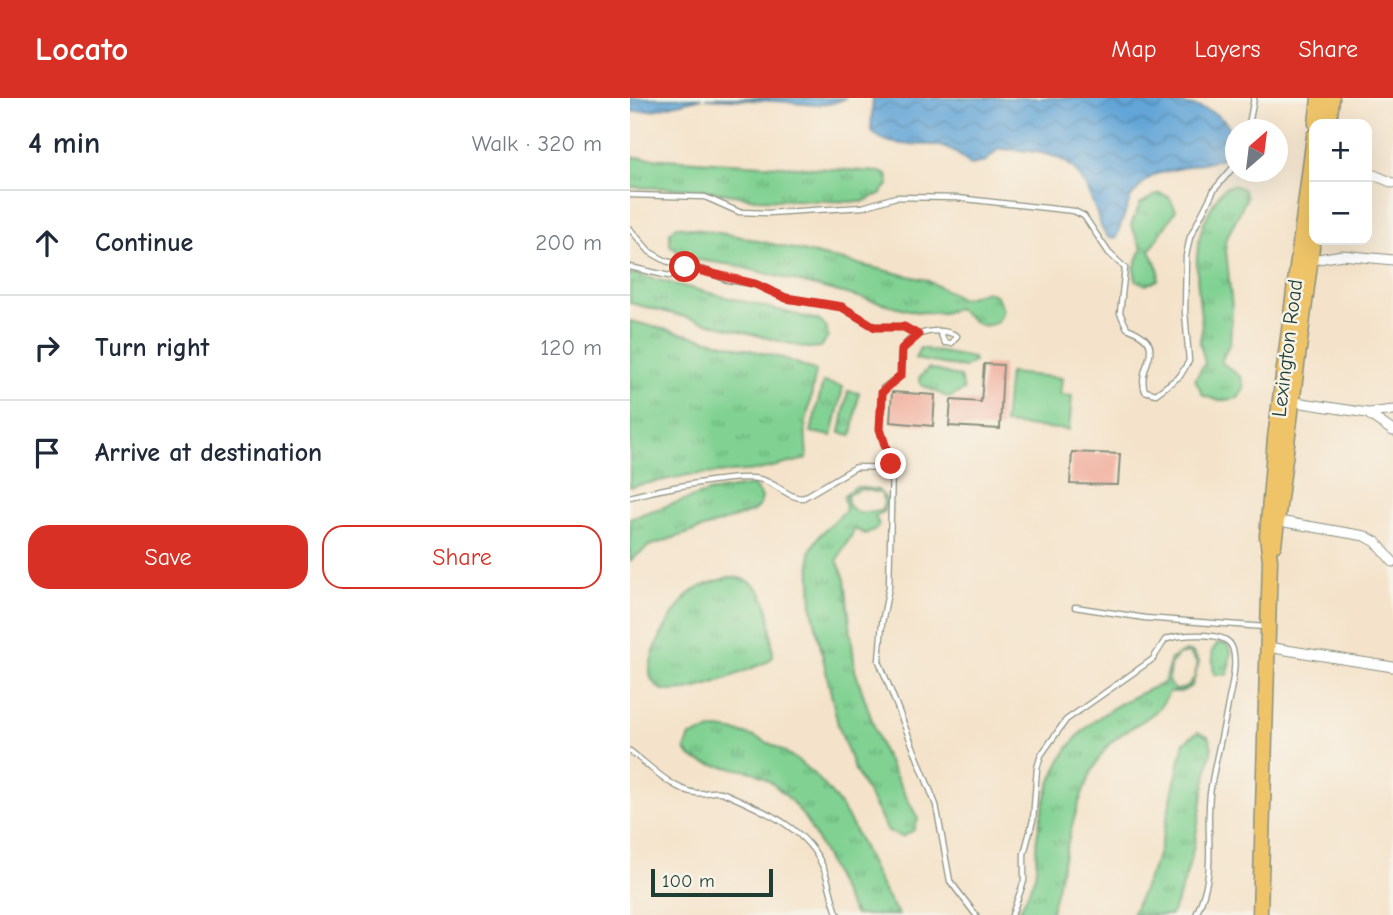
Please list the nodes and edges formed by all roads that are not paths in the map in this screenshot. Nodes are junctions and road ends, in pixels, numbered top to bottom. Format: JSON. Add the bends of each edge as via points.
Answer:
{"nodes":[{"id":1,"x":1255,"y":98,"type":"edge"},
{"id":2,"x":1319,"y":98,"type":"edge"},
{"id":3,"x":1332,"y":98,"type":"edge"},
{"id":4,"x":1250,"y":119,"type":"edge"},
{"id":5,"x":1317,"y":119,"type":"edge"},
{"id":6,"x":1330,"y":119,"type":"edge"},
{"id":7,"x":1372,"y":174,"type":"edge"},
{"id":8,"x":1225,"y":176,"type":"edge"},
{"id":9,"x":1311,"y":182,"type":"edge"},
{"id":10,"x":1393,"y":184,"type":"edge"},
{"id":11,"x":630,"y":195,"type":"edge"},
{"id":12,"x":630,"y":229,"type":"edge"},
{"id":13,"x":1310,"y":245,"type":"edge"},
{"id":14,"x":1393,"y":260,"type":"edge"},
{"id":15,"x":1304,"y":261,"type":"junction"},
{"id":16,"x":630,"y":267,"type":"edge"},
{"id":17,"x":685,"y":267,"type":"junction"},
{"id":18,"x":939,"y":331,"type":"dead end"},
{"id":19,"x":918,"y":335,"type":"junction"},
{"id":20,"x":1286,"y":400,"type":"junction"},
{"id":21,"x":1393,"y":410,"type":"edge"},
{"id":22,"x":1367,"y":414,"type":"junction"},
{"id":23,"x":1393,"y":431,"type":"edge"},
{"id":24,"x":892,"y":468,"type":"junction"},
{"id":25,"x":630,"y":497,"type":"edge"},
{"id":26,"x":1273,"y":520,"type":"junction"},
{"id":27,"x":1393,"y":562,"type":"edge"},
{"id":28,"x":1075,"y":607,"type":"dead end"},
{"id":29,"x":1268,"y":628,"type":"junction"},
{"id":30,"x":1267,"y":647,"type":"junction"},
{"id":31,"x":1393,"y":667,"type":"edge"},
{"id":32,"x":630,"y":751,"type":"edge"},
{"id":33,"x":838,"y":915,"type":"edge"},
{"id":34,"x":976,"y":915,"type":"edge"},
{"id":35,"x":1012,"y":915,"type":"edge"},
{"id":36,"x":1196,"y":915,"type":"edge"},
{"id":37,"x":1260,"y":915,"type":"edge"}],
"edges":[{"from":1,"to":4,"type":"lane"},
{"from":2,"to":5,"type":"main road"},
{"from":3,"to":6,"type":"main road"},
{"from":7,"to":10,"type":"street"},
{"from":8,"to":11,"type":"lane","via":[[1190,237],[1186,256],[1189,361],[1180,376],[1156,394],[1144,391],[1142,383],[1151,357],[1149,342],[1127,328],[1120,313],[1125,268],[1084,216],[1074,211],[957,198],[896,197],[863,207],[739,212],[705,197]]},
{"from":9,"to":15,"type":"main road","name":"Lexington Road"},
{"from":12,"to":17,"type":"lane","via":[[650,252]]},
{"from":13,"to":15,"type":"main road","name":"Lexington Road"},
{"from":14,"to":15,"type":"street","via":[[1364,255]]},
{"from":15,"to":20,"type":"main road","name":"Lexington Road"},
{"from":16,"to":17,"type":"lane","via":[[669,276]]},
{"from":17,"to":19,"type":"lane","via":[[755,284],[786,298],[842,307],[875,327],[904,327]]},
{"from":18,"to":19,"type":"lane"},
{"from":19,"to":24,"type":"lane","via":[[902,349],[901,375],[882,392],[880,429]]},
{"from":20,"to":22,"type":"street"},
{"from":20,"to":26,"type":"main road","name":"Lexington Road"},
{"from":21,"to":22,"type":"street"},
{"from":22,"to":23,"type":"street"},
{"from":24,"to":25,"type":"lane","via":[[856,467],[803,498],[768,481],[750,478]]},
{"from":24,"to":34,"type":"lane","via":[[890,587],[879,662],[936,805],[950,881]]},
{"from":26,"to":27,"type":"street","via":[[1365,536]]},
{"from":26,"to":29,"type":"main road","name":"Lexington Road"},
{"from":28,"to":29,"type":"lane"},
{"from":29,"to":30,"type":"main road","name":"Lexington Road"},
{"from":30,"to":31,"type":"street"},
{"from":30,"to":37,"type":"main road","name":"Lexington Road"},
{"from":32,"to":33,"type":"lane","via":[[683,789],[723,793],[800,834],[822,864]]},
{"from":35,"to":36,"type":"lane","via":[[1024,881],[1024,853],[1041,755],[1066,720],[1153,659],[1165,640],[1186,635],[1223,638],[1233,652],[1230,695],[1210,796],[1211,871]]}]}
